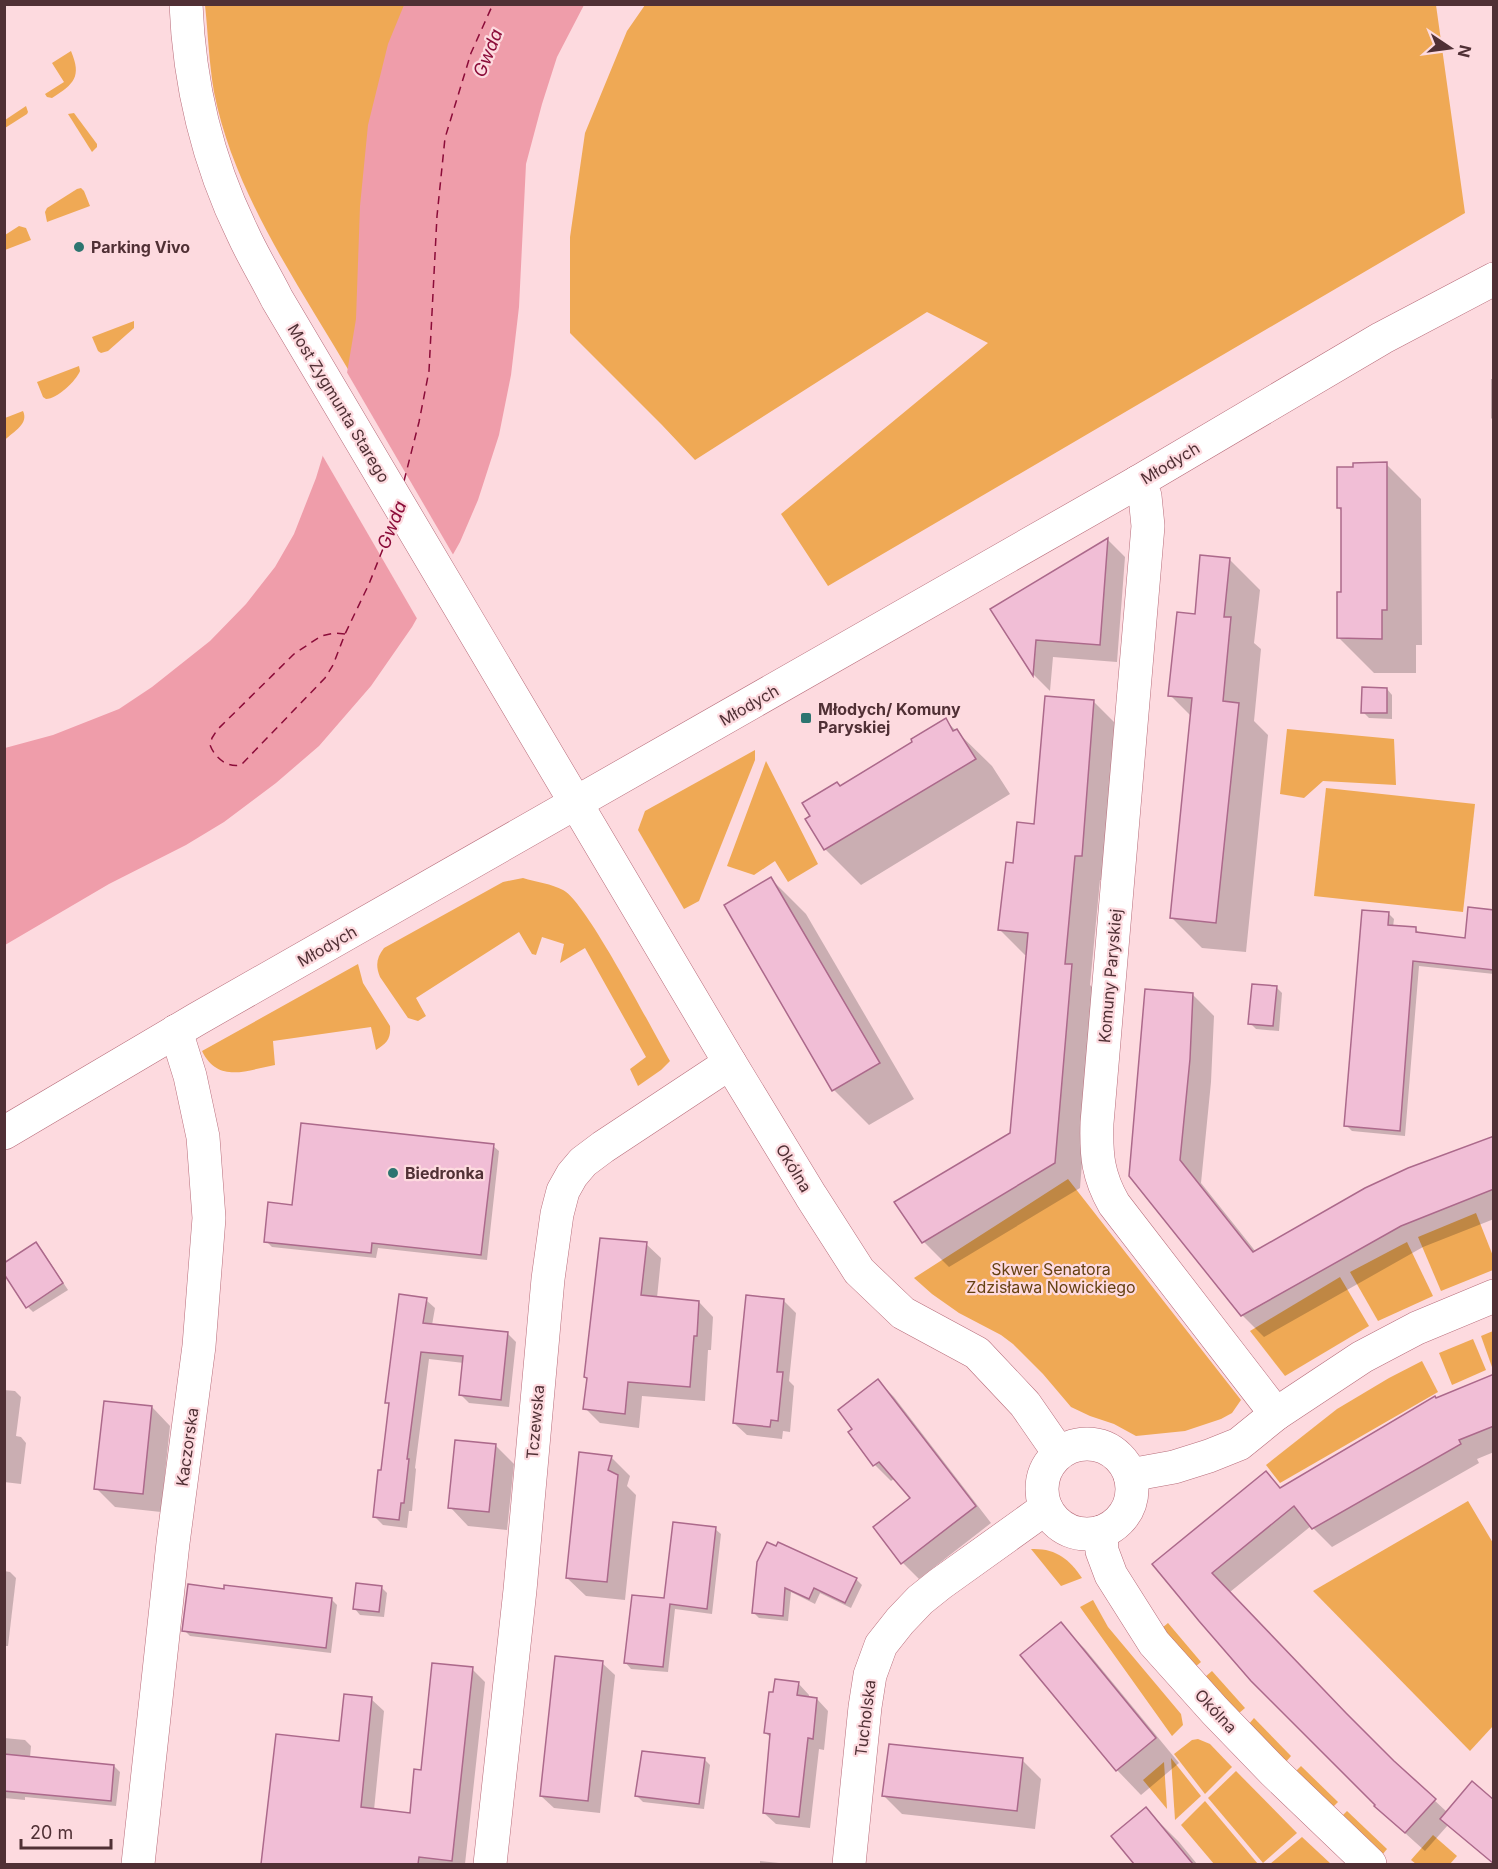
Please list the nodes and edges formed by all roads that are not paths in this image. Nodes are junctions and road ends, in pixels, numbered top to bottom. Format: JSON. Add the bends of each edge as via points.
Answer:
{"nodes":[{"id":1,"x":186,"y":4,"type":"edge"},
{"id":2,"x":1494,"y":279,"type":"edge"},
{"id":3,"x":1138,"y":482,"type":"junction"},
{"id":4,"x":583,"y":815,"type":"junction"},
{"id":5,"x":176,"y":1031,"type":"junction"},
{"id":6,"x":730,"y":1063,"type":"junction"},
{"id":7,"x":4,"y":1133,"type":"edge"},
{"id":8,"x":1494,"y":1296,"type":"edge"},
{"id":9,"x":1276,"y":1414,"type":"junction"},
{"id":10,"x":1059,"y":1453,"type":"junction"},
{"id":11,"x":1131,"y":1474,"type":"junction"},
{"id":12,"x":1046,"y":1508,"type":"junction"},
{"id":13,"x":1101,"y":1532,"type":"junction"},
{"id":14,"x":138,"y":1864,"type":"edge"},
{"id":15,"x":490,"y":1864,"type":"edge"},
{"id":16,"x":849,"y":1864,"type":"edge"},
{"id":17,"x":1370,"y":1864,"type":"edge"}],
"edges":[{"from":1,"to":4,"type":"street","name":"Most Zygmunta Starego","via":[[192,72],[203,124],[239,225],[277,298]]},
{"from":2,"to":3,"type":"street","name":"Młodych","via":[[1382,338]]},
{"from":3,"to":4,"type":"street","name":"Młodych","via":[[726,718]]},
{"from":3,"to":9,"type":"street","name":"Komuny Paryskiej","via":[[1145,496],[1148,526],[1097,1124],[1098,1165],[1114,1204]]},
{"from":4,"to":5,"type":"street","name":"Młodych"},
{"from":4,"to":6,"type":"street","name":"Okólna"},
{"from":5,"to":7,"type":"street","name":"Młodych"},
{"from":5,"to":14,"type":"street","name":"Kaczorska","via":[[203,1137],[208,1229],[199,1346]]},
{"from":6,"to":10,"type":"street","name":"Okólna","via":[[859,1271],[903,1313],[977,1353],[1025,1404]]},
{"from":6,"to":15,"type":"street","name":"Tczewska","via":[[583,1162],[560,1201],[548,1279]]},
{"from":8,"to":9,"type":"street","via":[[1417,1328],[1362,1357]]},
{"from":9,"to":11,"type":"street","via":[[1239,1444],[1174,1467]]},
{"from":10,"to":11,"type":"street","via":[[1079,1444],[1101,1445],[1124,1462]]},
{"from":10,"to":12,"type":"street","via":[[1043,1478]]},
{"from":11,"to":13,"type":"street","via":[[1131,1503],[1124,1516]]},
{"from":12,"to":13,"type":"street","via":[[1063,1528],[1075,1533]]},
{"from":12,"to":16,"type":"street","name":"Tucholska","via":[[920,1600],[881,1645],[870,1675],[865,1707]]},
{"from":13,"to":17,"type":"street","name":"Okólna","via":[[1102,1551],[1111,1575],[1154,1643],[1273,1771]]}]}
